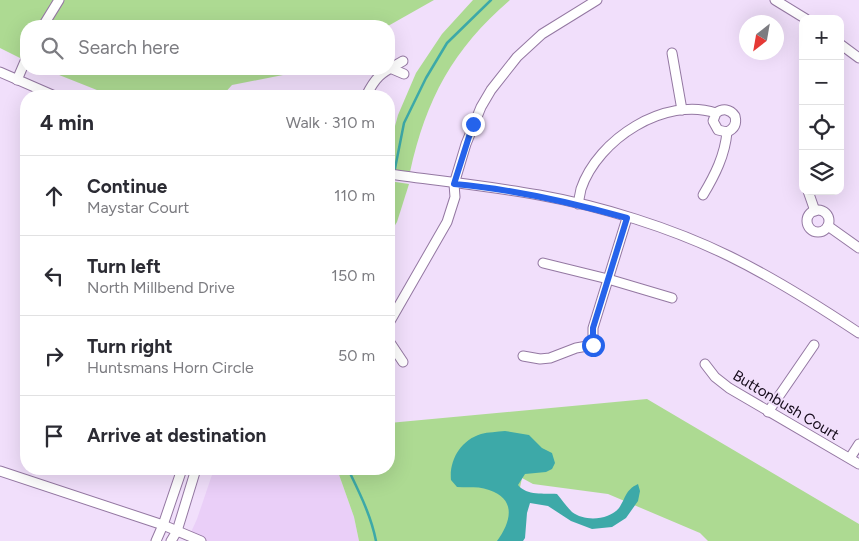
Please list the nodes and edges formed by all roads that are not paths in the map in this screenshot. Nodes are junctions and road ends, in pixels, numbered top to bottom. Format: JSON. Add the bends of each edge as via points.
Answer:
{"nodes":[{"id":1,"x":59,"y":0,"type":"edge"},
{"id":2,"x":598,"y":0,"type":"edge"},
{"id":3,"x":775,"y":0,"type":"edge"},
{"id":4,"x":799,"y":15,"type":"edge"},
{"id":5,"x":47,"y":20,"type":"edge"},
{"id":6,"x":844,"y":47,"type":"edge"},
{"id":7,"x":672,"y":52,"type":"dead end"},
{"id":8,"x":859,"y":58,"type":"edge"},
{"id":9,"x":403,"y":61,"type":"dead end"},
{"id":10,"x":395,"y":65,"type":"edge"},
{"id":11,"x":395,"y":70,"type":"edge"},
{"id":12,"x":0,"y":72,"type":"edge"},
{"id":13,"x":20,"y":73,"type":"edge"},
{"id":14,"x":404,"y":74,"type":"dead end"},
{"id":15,"x":380,"y":75,"type":"edge"},
{"id":16,"x":17,"y":80,"type":"junction"},
{"id":17,"x":41,"y":90,"type":"edge"},
{"id":18,"x":368,"y":90,"type":"edge"},
{"id":19,"x":682,"y":110,"type":"junction"},
{"id":20,"x":716,"y":113,"type":"junction"},
{"id":21,"x":727,"y":132,"type":"junction"},
{"id":22,"x":395,"y":175,"type":"edge"},
{"id":23,"x":454,"y":184,"type":"junction"},
{"id":24,"x":703,"y":195,"type":"dead end"},
{"id":25,"x":809,"y":195,"type":"edge"},
{"id":26,"x":578,"y":204,"type":"junction"},
{"id":27,"x":815,"y":210,"type":"junction"},
{"id":28,"x":627,"y":218,"type":"junction"},
{"id":29,"x":828,"y":226,"type":"junction"},
{"id":30,"x":859,"y":248,"type":"edge"},
{"id":31,"x":543,"y":263,"type":"dead end"},
{"id":32,"x":608,"y":279,"type":"junction"},
{"id":33,"x":672,"y":298,"type":"dead end"},
{"id":34,"x":395,"y":313,"type":"edge"},
{"id":35,"x":859,"y":333,"type":"edge"},
{"id":36,"x":814,"y":345,"type":"dead end"},
{"id":37,"x":395,"y":351,"type":"edge"},
{"id":38,"x":523,"y":356,"type":"dead end"},
{"id":39,"x":403,"y":362,"type":"dead end"},
{"id":40,"x":705,"y":364,"type":"dead end"},
{"id":41,"x":768,"y":412,"type":"junction"},
{"id":42,"x":859,"y":444,"type":"edge"},
{"id":43,"x":850,"y":458,"type":"junction"},
{"id":44,"x":859,"y":464,"type":"edge"},
{"id":45,"x":0,"y":470,"type":"edge"},
{"id":46,"x":180,"y":475,"type":"edge"},
{"id":47,"x":194,"y":475,"type":"edge"},
{"id":48,"x":163,"y":525,"type":"junction"},
{"id":49,"x":177,"y":531,"type":"junction"},
{"id":50,"x":156,"y":541,"type":"edge"},
{"id":51,"x":172,"y":541,"type":"edge"},
{"id":52,"x":201,"y":541,"type":"edge"}],
"edges":[{"from":1,"to":5,"type":"street"},
{"from":2,"to":23,"type":"street","via":[[542,34],[504,72],[473,124]]},
{"from":3,"to":4,"type":"street"},
{"from":6,"to":8,"type":"street"},
{"from":7,"to":19,"type":"street"},
{"from":9,"to":10,"type":"street"},
{"from":11,"to":14,"type":"street"},
{"from":12,"to":16,"type":"street"},
{"from":13,"to":16,"type":"street"},
{"from":15,"to":18,"type":"street"},
{"from":16,"to":17,"type":"street"},
{"from":19,"to":20,"type":"street"},
{"from":19,"to":26,"type":"street","via":[[639,124],[612,143],[592,168],[581,189]]},
{"from":20,"to":21,"type":"street","via":[[715,127]]},
{"from":20,"to":21,"type":"street","via":[[727,110],[735,116],[736,125]]},
{"from":21,"to":24,"type":"street","via":[[726,147]]},
{"from":22,"to":23,"type":"street"},
{"from":23,"to":26,"type":"street","via":[[522,192]]},
{"from":23,"to":34,"type":"street","via":[[455,197],[447,222]]},
{"from":25,"to":27,"type":"street"},
{"from":26,"to":28,"type":"street"},
{"from":27,"to":29,"type":"street","via":[[827,214]]},
{"from":27,"to":29,"type":"street","via":[[808,217],[810,229],[820,232]]},
{"from":28,"to":32,"type":"street"},
{"from":28,"to":35,"type":"street","via":[[729,256]]},
{"from":29,"to":30,"type":"street"},
{"from":31,"to":32,"type":"street"},
{"from":32,"to":33,"type":"street"},
{"from":32,"to":38,"type":"street","via":[[593,328],[593,345],[550,358]]},
{"from":36,"to":41,"type":"street"},
{"from":37,"to":39,"type":"street"},
{"from":40,"to":41,"type":"street","name":"Buttonbush Court","via":[[722,383]]},
{"from":41,"to":43,"type":"street","name":"Buttonbush Court"},
{"from":42,"to":43,"type":"street"},
{"from":43,"to":44,"type":"street","name":"Buttonbush Court"},
{"from":45,"to":48,"type":"street"},
{"from":46,"to":48,"type":"street"},
{"from":47,"to":49,"type":"street"},
{"from":48,"to":49,"type":"street"},
{"from":48,"to":50,"type":"street"},
{"from":49,"to":51,"type":"street"},
{"from":49,"to":52,"type":"street"}]}
